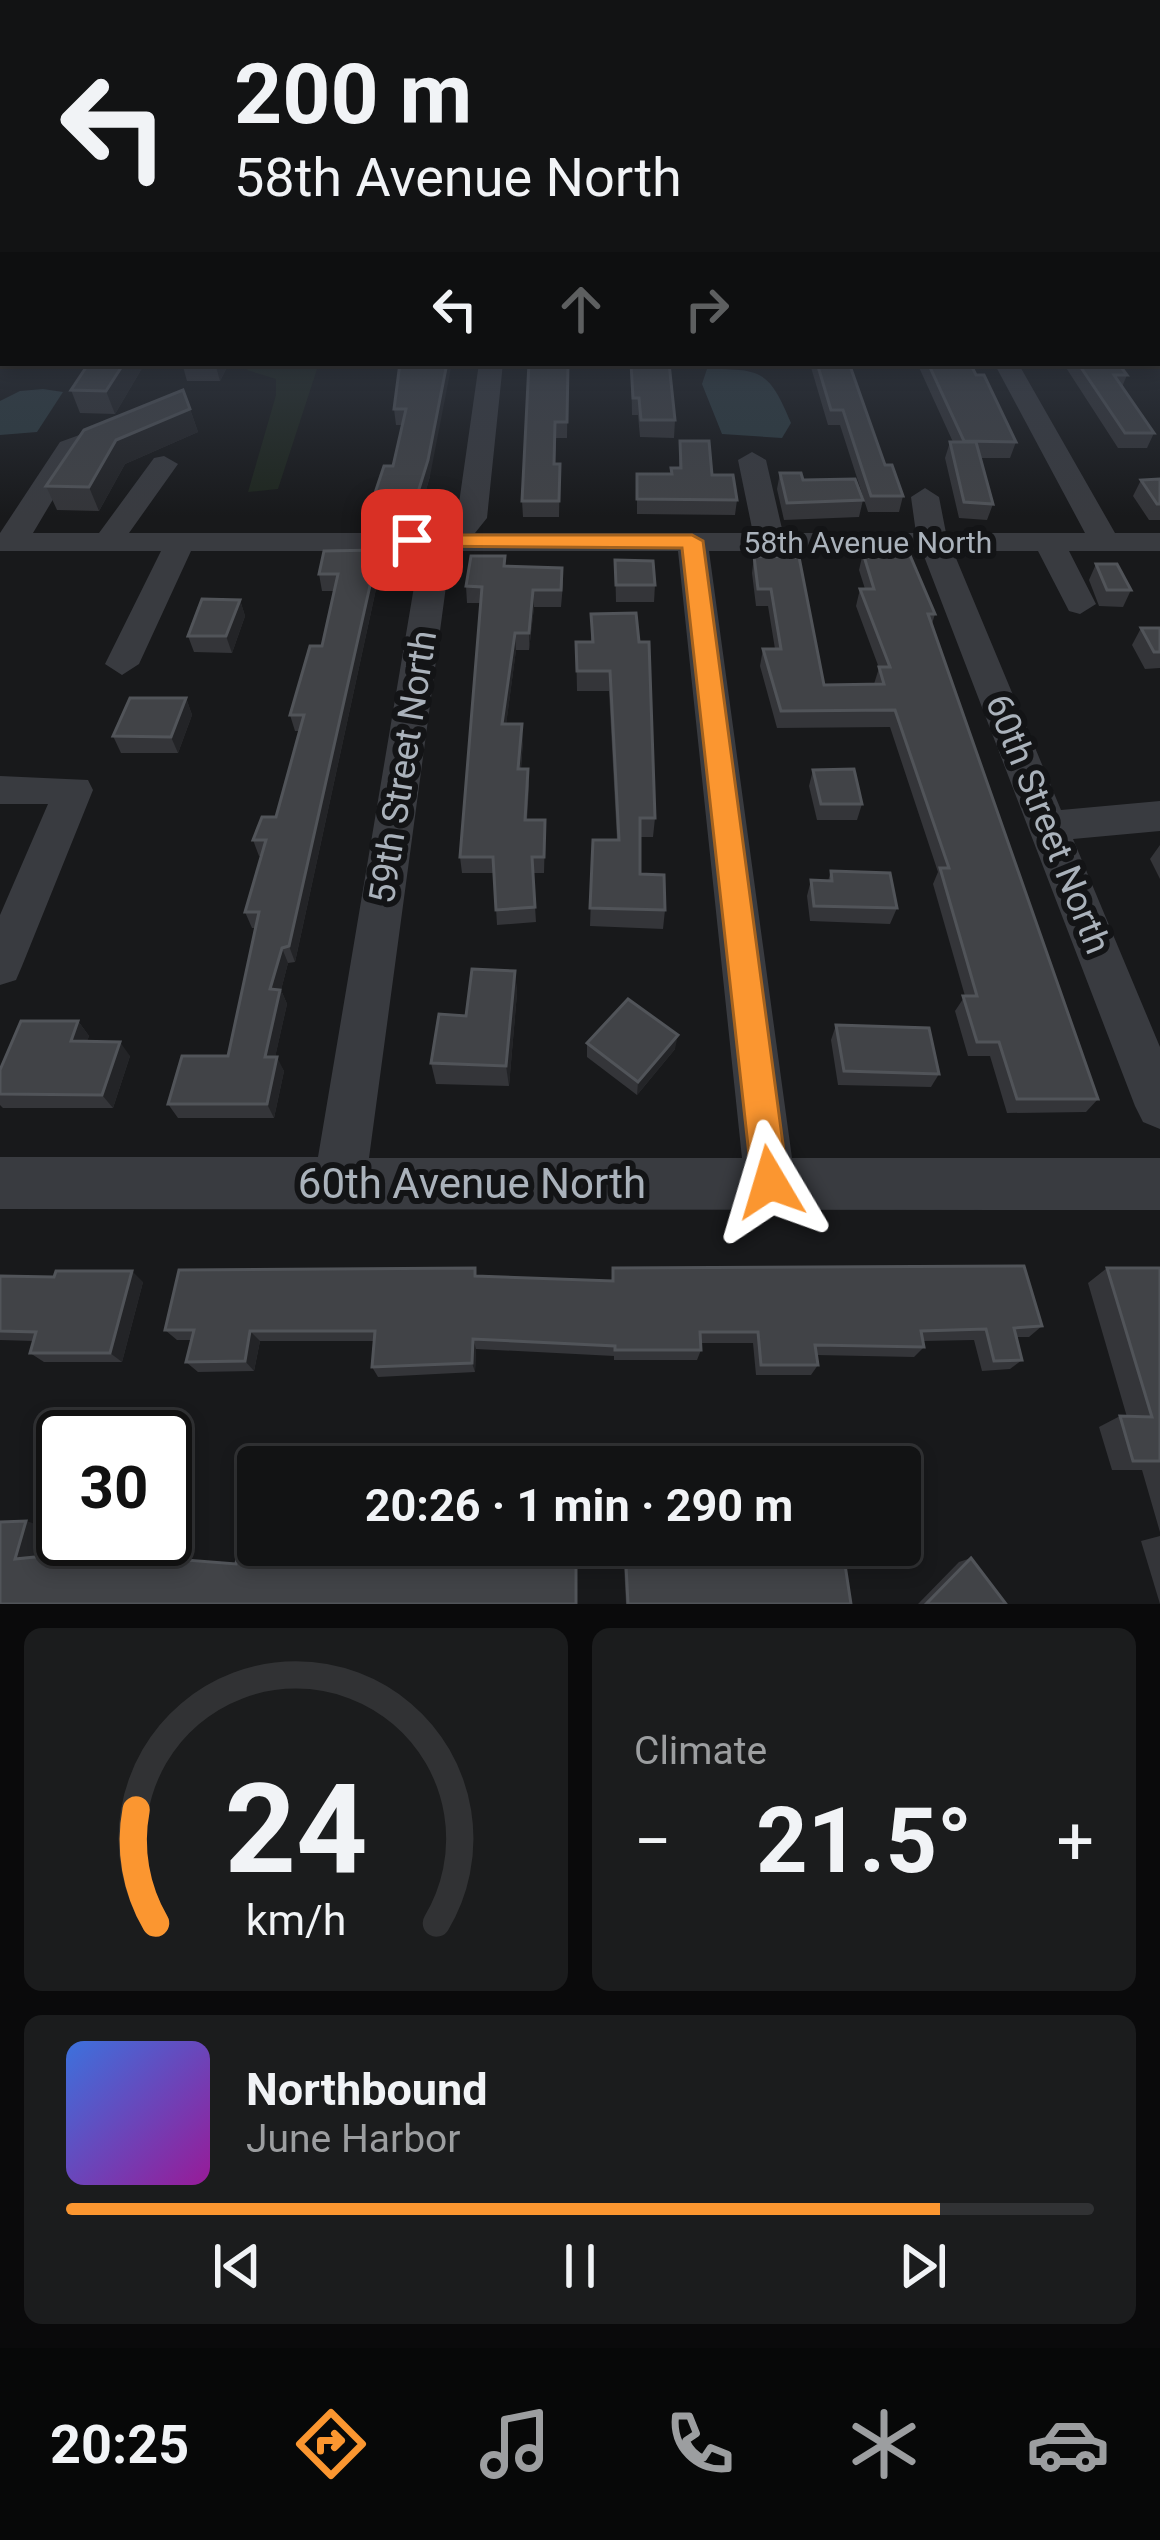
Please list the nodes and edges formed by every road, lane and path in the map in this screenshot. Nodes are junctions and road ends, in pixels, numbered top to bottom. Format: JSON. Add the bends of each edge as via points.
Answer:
{"nodes":[{"id":1,"x":491,"y":367,"type":"edge"},
{"id":2,"x":1008,"y":367,"type":"edge"},
{"id":3,"x":143,"y":419,"type":"edge"},
{"id":4,"x":752,"y":460,"type":"dead end"},
{"id":5,"x":164,"y":464,"type":"dead end"},
{"id":6,"x":925,"y":497,"type":"dead end"},
{"id":7,"x":458,"y":540,"type":"junction"},
{"id":8,"x":109,"y":541,"type":"junction"},
{"id":9,"x":181,"y":541,"type":"junction"},
{"id":10,"x":692,"y":541,"type":"junction"},
{"id":11,"x":6,"y":542,"type":"edge"},
{"id":12,"x":770,"y":542,"type":"junction"},
{"id":13,"x":1049,"y":542,"type":"junction"},
{"id":14,"x":1105,"y":542,"type":"junction"},
{"id":15,"x":1160,"y":542,"type":"edge"},
{"id":16,"x":937,"y":543,"type":"junction"},
{"id":17,"x":1080,"y":604,"type":"dead end"},
{"id":18,"x":122,"y":664,"type":"dead end"},
{"id":19,"x":0,"y":790,"type":"edge"},
{"id":20,"x":1160,"y":816,"type":"edge"},
{"id":21,"x":1049,"y":826,"type":"junction"},
{"id":22,"x":0,"y":967,"type":"edge"},
{"id":23,"x":1160,"y":1106,"type":"edge"},
{"id":24,"x":770,"y":1182,"type":"junction"},
{"id":25,"x":0,"y":1184,"type":"edge"},
{"id":26,"x":340,"y":1184,"type":"junction"},
{"id":27,"x":1160,"y":1184,"type":"edge"}],
"edges":[{"from":1,"to":7,"type":"street","name":"59th Street North","via":[[472,518]]},
{"from":2,"to":14,"type":"street"},
{"from":3,"to":11,"type":"street","via":[[70,448]]},
{"from":4,"to":12,"type":"street"},
{"from":5,"to":8,"type":"street"},
{"from":6,"to":16,"type":"street","name":"60th Street North"},
{"from":7,"to":9,"type":"street","name":"58th Avenue North"},
{"from":7,"to":10,"type":"street","name":"58th Avenue North"},
{"from":7,"to":26,"type":"street","name":"59th Street North","via":[[434,563]]},
{"from":8,"to":9,"type":"street","name":"58th Avenue North"},
{"from":8,"to":11,"type":"street","name":"58th Avenue North"},
{"from":9,"to":18,"type":"street"},
{"from":10,"to":12,"type":"street","name":"58th Avenue North"},
{"from":10,"to":24,"type":"street"},
{"from":12,"to":16,"type":"street","name":"58th Avenue North"},
{"from":13,"to":14,"type":"street","name":"58th Avenue North"},
{"from":13,"to":16,"type":"street","name":"58th Avenue North"},
{"from":13,"to":17,"type":"street"},
{"from":14,"to":15,"type":"street","name":"58th Avenue North"},
{"from":16,"to":21,"type":"street","name":"60th Street North"},
{"from":19,"to":22,"type":"street","via":[[74,790]]},
{"from":20,"to":21,"type":"street"},
{"from":21,"to":23,"type":"street","name":"60th Street North"},
{"from":24,"to":26,"type":"street","name":"60th Avenue North"},
{"from":24,"to":27,"type":"street","name":"60th Avenue North"},
{"from":25,"to":26,"type":"street","name":"60th Avenue North"}]}
